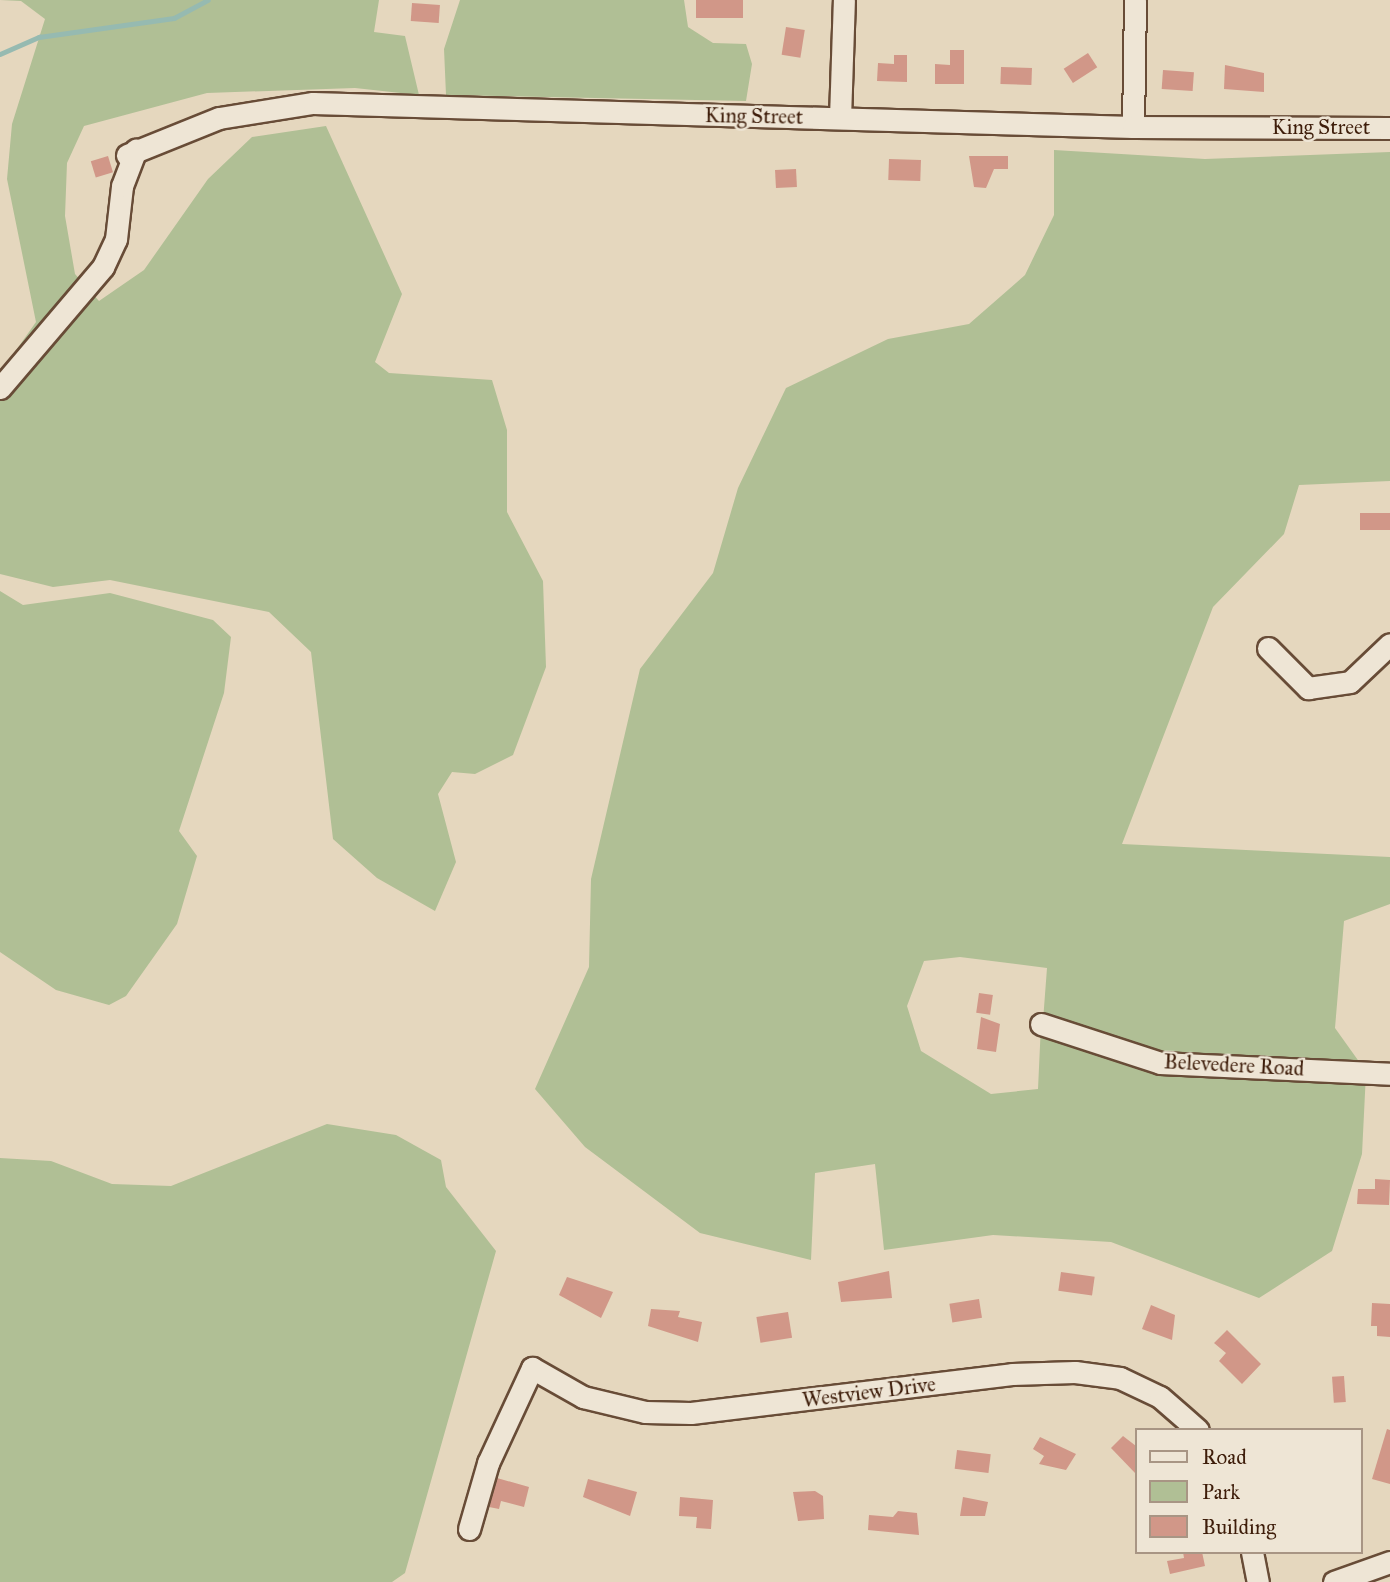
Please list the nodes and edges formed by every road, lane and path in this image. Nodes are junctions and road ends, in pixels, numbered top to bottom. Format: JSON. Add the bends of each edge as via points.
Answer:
{"nodes":[{"id":1,"x":844,"y":0,"type":"edge"},
{"id":2,"x":1135,"y":0,"type":"edge"},
{"id":3,"x":840,"y":118,"type":"junction"},
{"id":4,"x":1133,"y":127,"type":"junction"},
{"id":5,"x":1390,"y":128,"type":"edge"},
{"id":6,"x":0,"y":388,"type":"edge"},
{"id":7,"x":1390,"y":644,"type":"edge"},
{"id":8,"x":1268,"y":648,"type":"dead end"},
{"id":9,"x":1041,"y":1024,"type":"dead end"},
{"id":10,"x":1390,"y":1074,"type":"edge"},
{"id":11,"x":1196,"y":1428,"type":"edge"},
{"id":12,"x":469,"y":1529,"type":"dead end"},
{"id":13,"x":1252,"y":1554,"type":"edge"},
{"id":14,"x":1390,"y":1562,"type":"edge"},
{"id":15,"x":1258,"y":1582,"type":"edge"},
{"id":16,"x":1334,"y":1582,"type":"edge"}],
"edges":[{"from":1,"to":3,"type":"street"},
{"from":2,"to":4,"type":"street"},
{"from":3,"to":4,"type":"street","name":"King Street"},
{"from":3,"to":6,"type":"street","name":"King Street","via":[[313,103],[219,118],[132,153],[122,186],[116,239],[103,267]]},
{"from":4,"to":5,"type":"street","name":"King Street"},
{"from":7,"to":8,"type":"street","via":[[1350,682],[1308,688]]},
{"from":9,"to":10,"type":"street","name":"Belevedere Road","via":[[1160,1063]]},
{"from":11,"to":12,"type":"street","name":"Westview Drive","via":[[1160,1397],[1120,1378],[1075,1372],[1012,1374],[679,1413],[583,1397],[532,1368],[488,1463]]},
{"from":13,"to":15,"type":"street"},
{"from":14,"to":16,"type":"street"}]}
